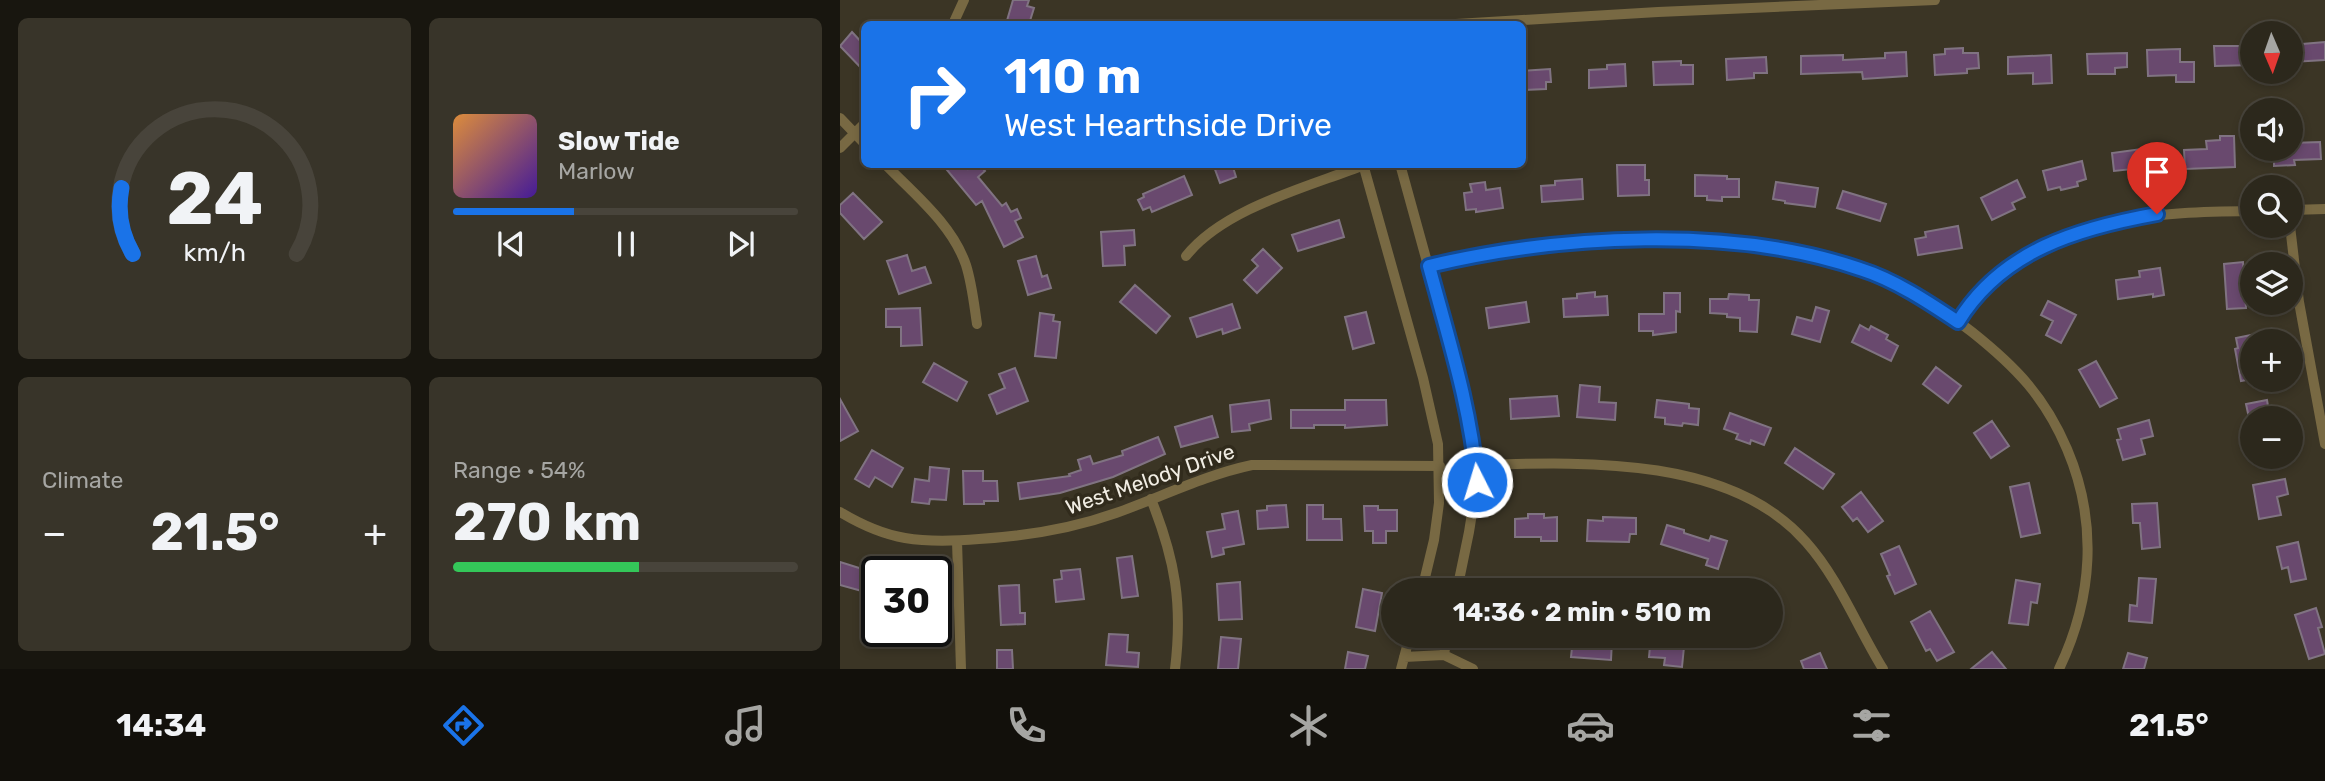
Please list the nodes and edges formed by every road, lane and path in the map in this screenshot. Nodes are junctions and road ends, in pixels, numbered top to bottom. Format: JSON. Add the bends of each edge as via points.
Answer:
{"nodes":[{"id":1,"x":964,"y":0,"type":"edge"},
{"id":2,"x":1935,"y":0,"type":"edge"},
{"id":3,"x":954,"y":21,"type":"edge"},
{"id":4,"x":1510,"y":21,"type":"edge"},
{"id":5,"x":840,"y":118,"type":"edge"},
{"id":6,"x":861,"y":127,"type":"edge"},
{"id":7,"x":855,"y":133,"type":"junction"},
{"id":8,"x":861,"y":140,"type":"edge"},
{"id":9,"x":840,"y":148,"type":"edge"},
{"id":10,"x":889,"y":168,"type":"edge"},
{"id":11,"x":1356,"y":168,"type":"edge"},
{"id":12,"x":1365,"y":168,"type":"edge"},
{"id":13,"x":1401,"y":168,"type":"edge"},
{"id":14,"x":2325,"y":209,"type":"edge"},
{"id":15,"x":2303,"y":210,"type":"edge"},
{"id":16,"x":2240,"y":211,"type":"edge"},
{"id":17,"x":2291,"y":238,"type":"edge"},
{"id":18,"x":1186,"y":256,"type":"dead end"},
{"id":19,"x":1429,"y":266,"type":"junction"},
{"id":20,"x":1958,"y":322,"type":"junction"},
{"id":21,"x":977,"y":324,"type":"dead end"},
{"id":22,"x":2325,"y":444,"type":"edge"},
{"id":23,"x":1475,"y":464,"type":"junction"},
{"id":24,"x":1440,"y":466,"type":"junction"},
{"id":25,"x":1151,"y":499,"type":"junction"},
{"id":26,"x":840,"y":513,"type":"edge"},
{"id":27,"x":957,"y":541,"type":"junction"},
{"id":28,"x":1425,"y":578,"type":"edge"},
{"id":29,"x":1459,"y":578,"type":"edge"},
{"id":30,"x":1445,"y":648,"type":"edge"},
{"id":31,"x":1444,"y":655,"type":"junction"},
{"id":32,"x":1403,"y":663,"type":"edge"},
{"id":33,"x":961,"y":669,"type":"edge"},
{"id":34,"x":1175,"y":669,"type":"edge"},
{"id":35,"x":1473,"y":669,"type":"edge"},
{"id":36,"x":1883,"y":669,"type":"edge"},
{"id":37,"x":2059,"y":669,"type":"edge"}],
"edges":[{"from":1,"to":3,"type":"street"},
{"from":2,"to":4,"type":"street"},
{"from":5,"to":7,"type":"street"},
{"from":6,"to":7,"type":"street"},
{"from":7,"to":8,"type":"street"},
{"from":7,"to":9,"type":"street"},
{"from":10,"to":21,"type":"street","via":[[956,243],[970,280]]},
{"from":11,"to":18,"type":"street","via":[[1225,222]]},
{"from":12,"to":24,"type":"street","via":[[1436,429]]},
{"from":13,"to":19,"type":"street"},
{"from":14,"to":15,"type":"street"},
{"from":16,"to":20,"type":"street","via":[[2157,214],[2065,236],[2028,253],[1999,276]]},
{"from":17,"to":22,"type":"street"},
{"from":19,"to":20,"type":"street","via":[[1525,247],[1578,243],[1734,243],[1801,251],[1863,269]]},
{"from":19,"to":23,"type":"street","via":[[1468,416]]},
{"from":20,"to":37,"type":"street","via":[[2034,388],[2058,427],[2078,474],[2086,511],[2084,601]]},
{"from":23,"to":29,"type":"street","via":[[1475,494]]},
{"from":23,"to":36,"type":"street","via":[[1607,465],[1674,472],[1730,488],[1770,509],[1805,541],[1835,582]]},
{"from":24,"to":25,"type":"street","name":"West Melody Drive","via":[[1252,465]]},
{"from":24,"to":28,"type":"street","via":[[1439,503]]},
{"from":25,"to":27,"type":"street","name":"West Melody Drive","via":[[1066,529]]},
{"from":25,"to":34,"type":"street","via":[[1177,590]]},
{"from":26,"to":27,"type":"street","name":"West Melody Drive","via":[[904,538]]},
{"from":27,"to":33,"type":"street"},
{"from":30,"to":31,"type":"street"},
{"from":31,"to":32,"type":"street"},
{"from":31,"to":35,"type":"street"}]}
